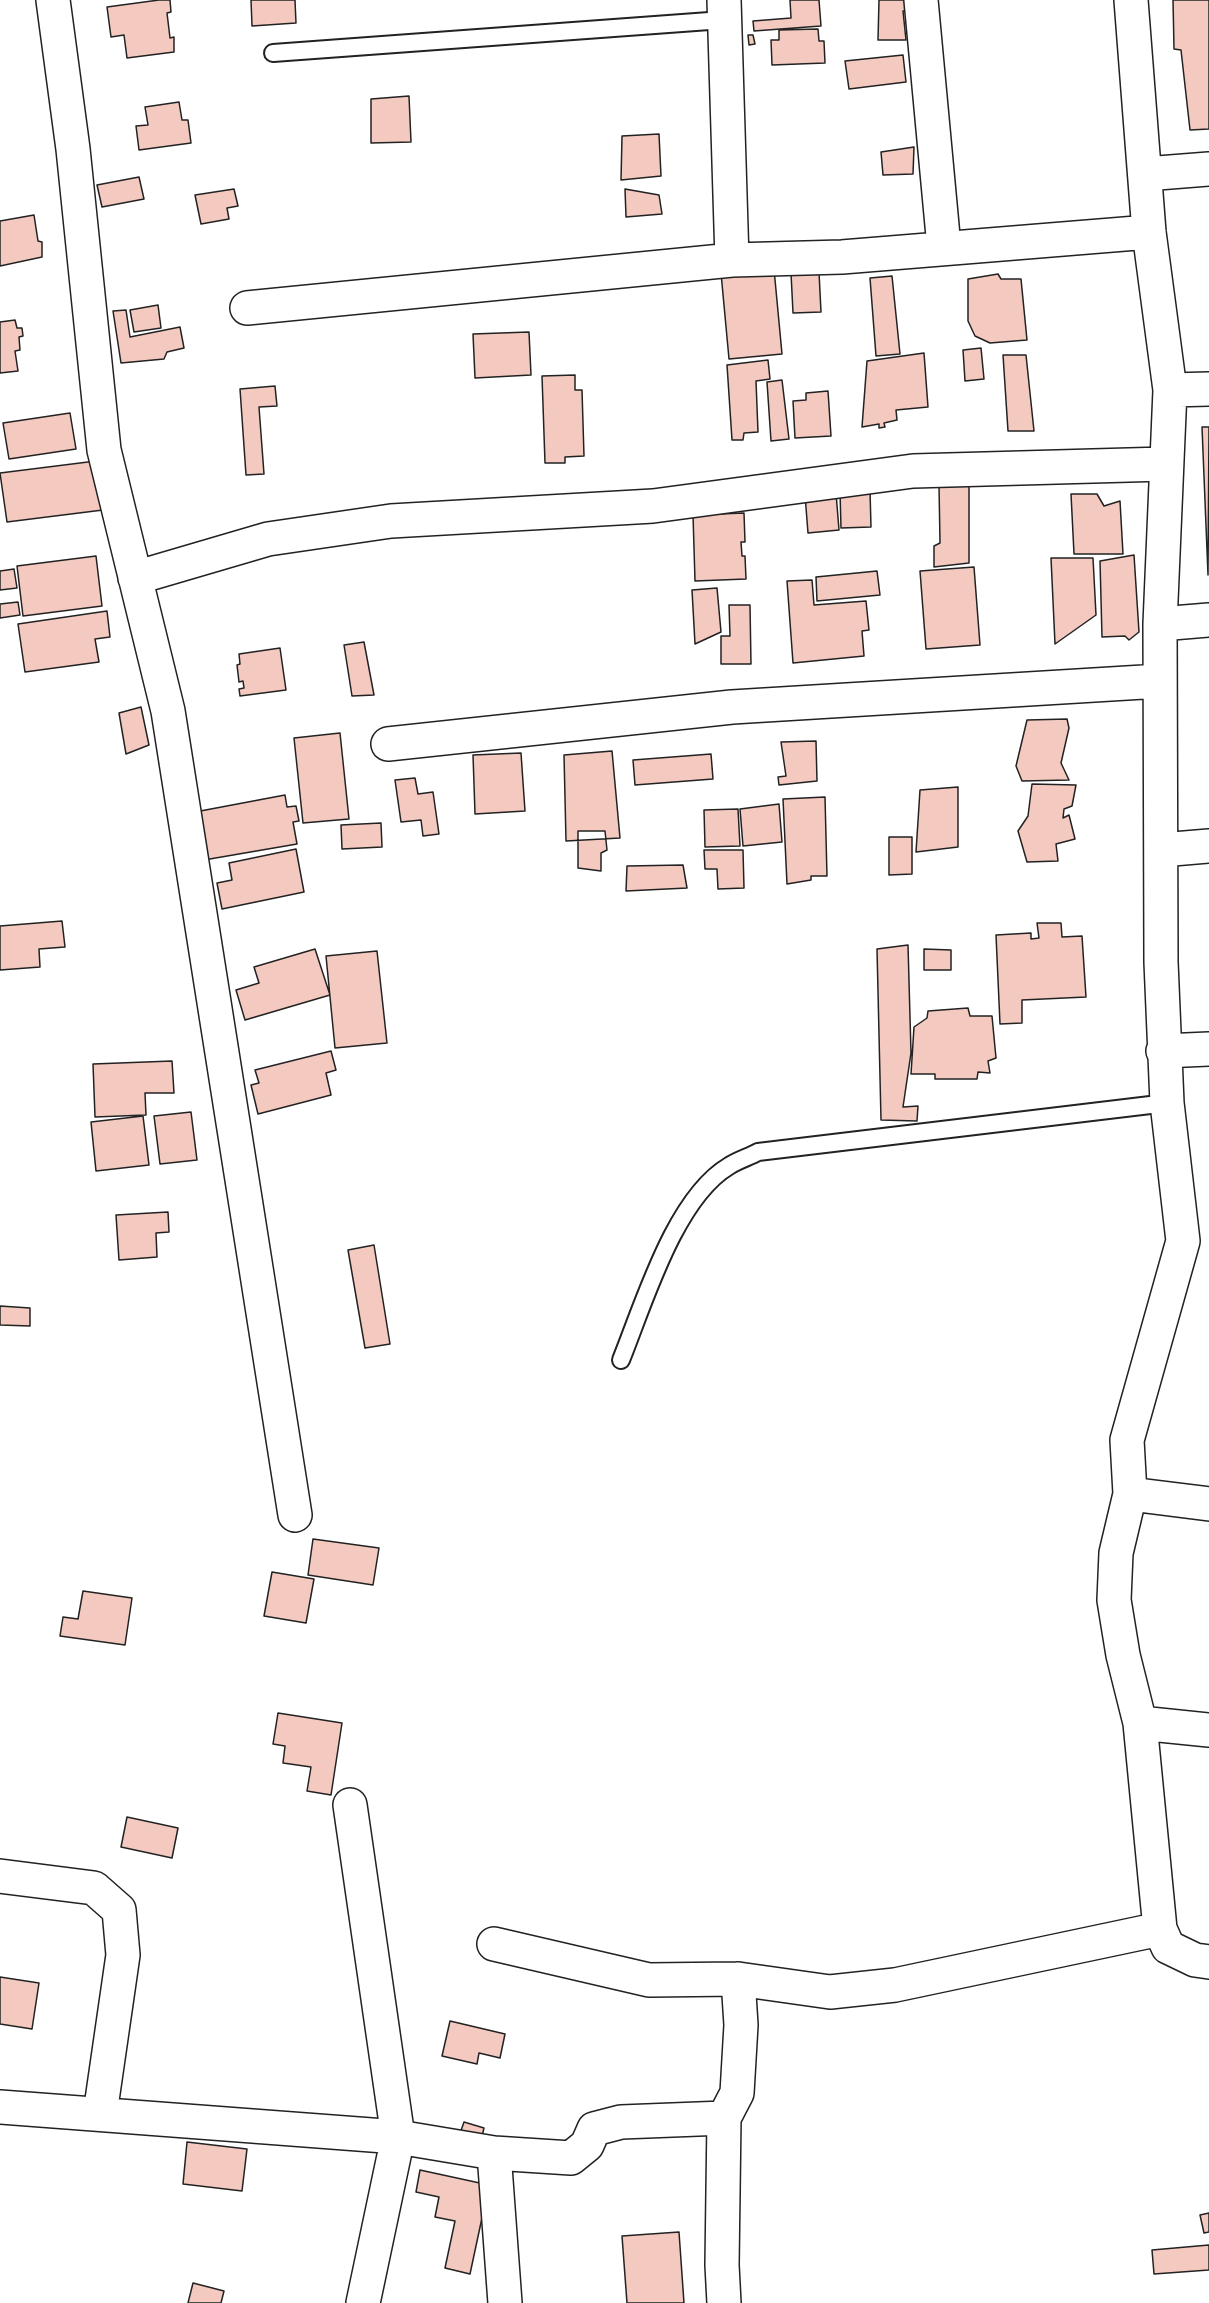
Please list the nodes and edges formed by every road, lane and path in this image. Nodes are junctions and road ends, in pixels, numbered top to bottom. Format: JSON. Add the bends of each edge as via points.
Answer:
{"nodes":[{"id":1,"x":53,"y":0,"type":"edge"},
{"id":2,"x":921,"y":0,"type":"edge"},
{"id":3,"x":1131,"y":0,"type":"edge"},
{"id":4,"x":724,"y":10,"type":"edge"},
{"id":5,"x":273,"y":53,"type":"dead end"},
{"id":6,"x":1209,"y":169,"type":"edge"},
{"id":7,"x":1145,"y":174,"type":"junction"},
{"id":8,"x":1149,"y":232,"type":"junction"},
{"id":9,"x":944,"y":248,"type":"junction"},
{"id":10,"x":732,"y":260,"type":"junction"},
{"id":11,"x":247,"y":308,"type":"dead end"},
{"id":12,"x":1209,"y":389,"type":"edge"},
{"id":13,"x":1170,"y":390,"type":"junction"},
{"id":14,"x":1165,"y":464,"type":"junction"},
{"id":15,"x":135,"y":578,"type":"junction"},
{"id":16,"x":1209,"y":620,"type":"edge"},
{"id":17,"x":1160,"y":624,"type":"junction"},
{"id":18,"x":1160,"y":681,"type":"junction"},
{"id":19,"x":388,"y":744,"type":"dead end"},
{"id":20,"x":1209,"y":846,"type":"edge"},
{"id":21,"x":1161,"y":850,"type":"junction"},
{"id":22,"x":1209,"y":1049,"type":"edge"},
{"id":23,"x":1163,"y":1051,"type":"junction"},
{"id":24,"x":1167,"y":1103,"type":"junction"},
{"id":25,"x":1196,"y":1240,"type":"edge"},
{"id":26,"x":621,"y":1360,"type":"dead end"},
{"id":27,"x":1130,"y":1494,"type":"junction"},
{"id":28,"x":1209,"y":1504,"type":"edge"},
{"id":29,"x":295,"y":1515,"type":"dead end"},
{"id":30,"x":1140,"y":1723,"type":"junction"},
{"id":31,"x":1209,"y":1730,"type":"edge"},
{"id":32,"x":350,"y":1805,"type":"dead end"},
{"id":33,"x":0,"y":1876,"type":"edge"},
{"id":34,"x":1160,"y":1929,"type":"junction"},
{"id":35,"x":494,"y":1944,"type":"dead end"},
{"id":36,"x":1209,"y":1962,"type":"edge"},
{"id":37,"x":738,"y":1979,"type":"junction"},
{"id":38,"x":0,"y":2107,"type":"edge"},
{"id":39,"x":100,"y":2114,"type":"junction"},
{"id":40,"x":724,"y":2118,"type":"junction"},
{"id":41,"x":398,"y":2137,"type":"junction"},
{"id":42,"x":494,"y":2153,"type":"junction"},
{"id":43,"x":363,"y":2303,"type":"edge"},
{"id":44,"x":505,"y":2303,"type":"edge"},
{"id":45,"x":724,"y":2303,"type":"edge"}],
"edges":[{"from":1,"to":15,"type":"street","via":[[73,149],[104,450]]},
{"from":2,"to":9,"type":"street"},
{"from":3,"to":7,"type":"street"},
{"from":4,"to":5,"type":"lane"},
{"from":4,"to":10,"type":"street"},
{"from":6,"to":7,"type":"street"},
{"from":7,"to":8,"type":"street"},
{"from":8,"to":9,"type":"street"},
{"from":8,"to":13,"type":"street"},
{"from":9,"to":10,"type":"street","via":[[842,257]]},
{"from":10,"to":11,"type":"street"},
{"from":12,"to":13,"type":"street"},
{"from":13,"to":14,"type":"street"},
{"from":14,"to":15,"type":"street","via":[[912,471],[653,506],[391,521],[268,539]]},
{"from":14,"to":17,"type":"street"},
{"from":15,"to":29,"type":"street","via":[[168,711]]},
{"from":16,"to":17,"type":"street"},
{"from":17,"to":18,"type":"street"},
{"from":18,"to":19,"type":"street","via":[[732,707]]},
{"from":18,"to":21,"type":"street"},
{"from":20,"to":21,"type":"street"},
{"from":21,"to":23,"type":"street"},
{"from":22,"to":23,"type":"street"},
{"from":23,"to":24,"type":"street"},
{"from":24,"to":25,"type":"street"},
{"from":24,"to":26,"type":"lane","via":[[758,1152],[728,1167],[695,1199],[670,1241]]},
{"from":25,"to":27,"type":"street","via":[[1127,1440]]},
{"from":27,"to":28,"type":"street"},
{"from":27,"to":30,"type":"street","via":[[1116,1553],[1114,1600]]},
{"from":30,"to":31,"type":"street"},
{"from":30,"to":34,"type":"street"},
{"from":32,"to":41,"type":"street"},
{"from":33,"to":39,"type":"street","via":[[94,1888],[119,1910],[123,1954]]},
{"from":34,"to":36,"type":"street","via":[[1168,1947]]},
{"from":34,"to":37,"type":"street","via":[[895,1985],[830,1992]]},
{"from":35,"to":37,"type":"street","via":[[649,1980]]},
{"from":37,"to":40,"type":"street","via":[[741,2025],[737,2093]]},
{"from":38,"to":39,"type":"street"},
{"from":39,"to":41,"type":"street"},
{"from":40,"to":42,"type":"street","via":[[621,2122],[594,2129],[587,2145],[571,2158]]},
{"from":40,"to":45,"type":"street"},
{"from":41,"to":42,"type":"street"},
{"from":41,"to":43,"type":"street"},
{"from":42,"to":44,"type":"street"}]}
